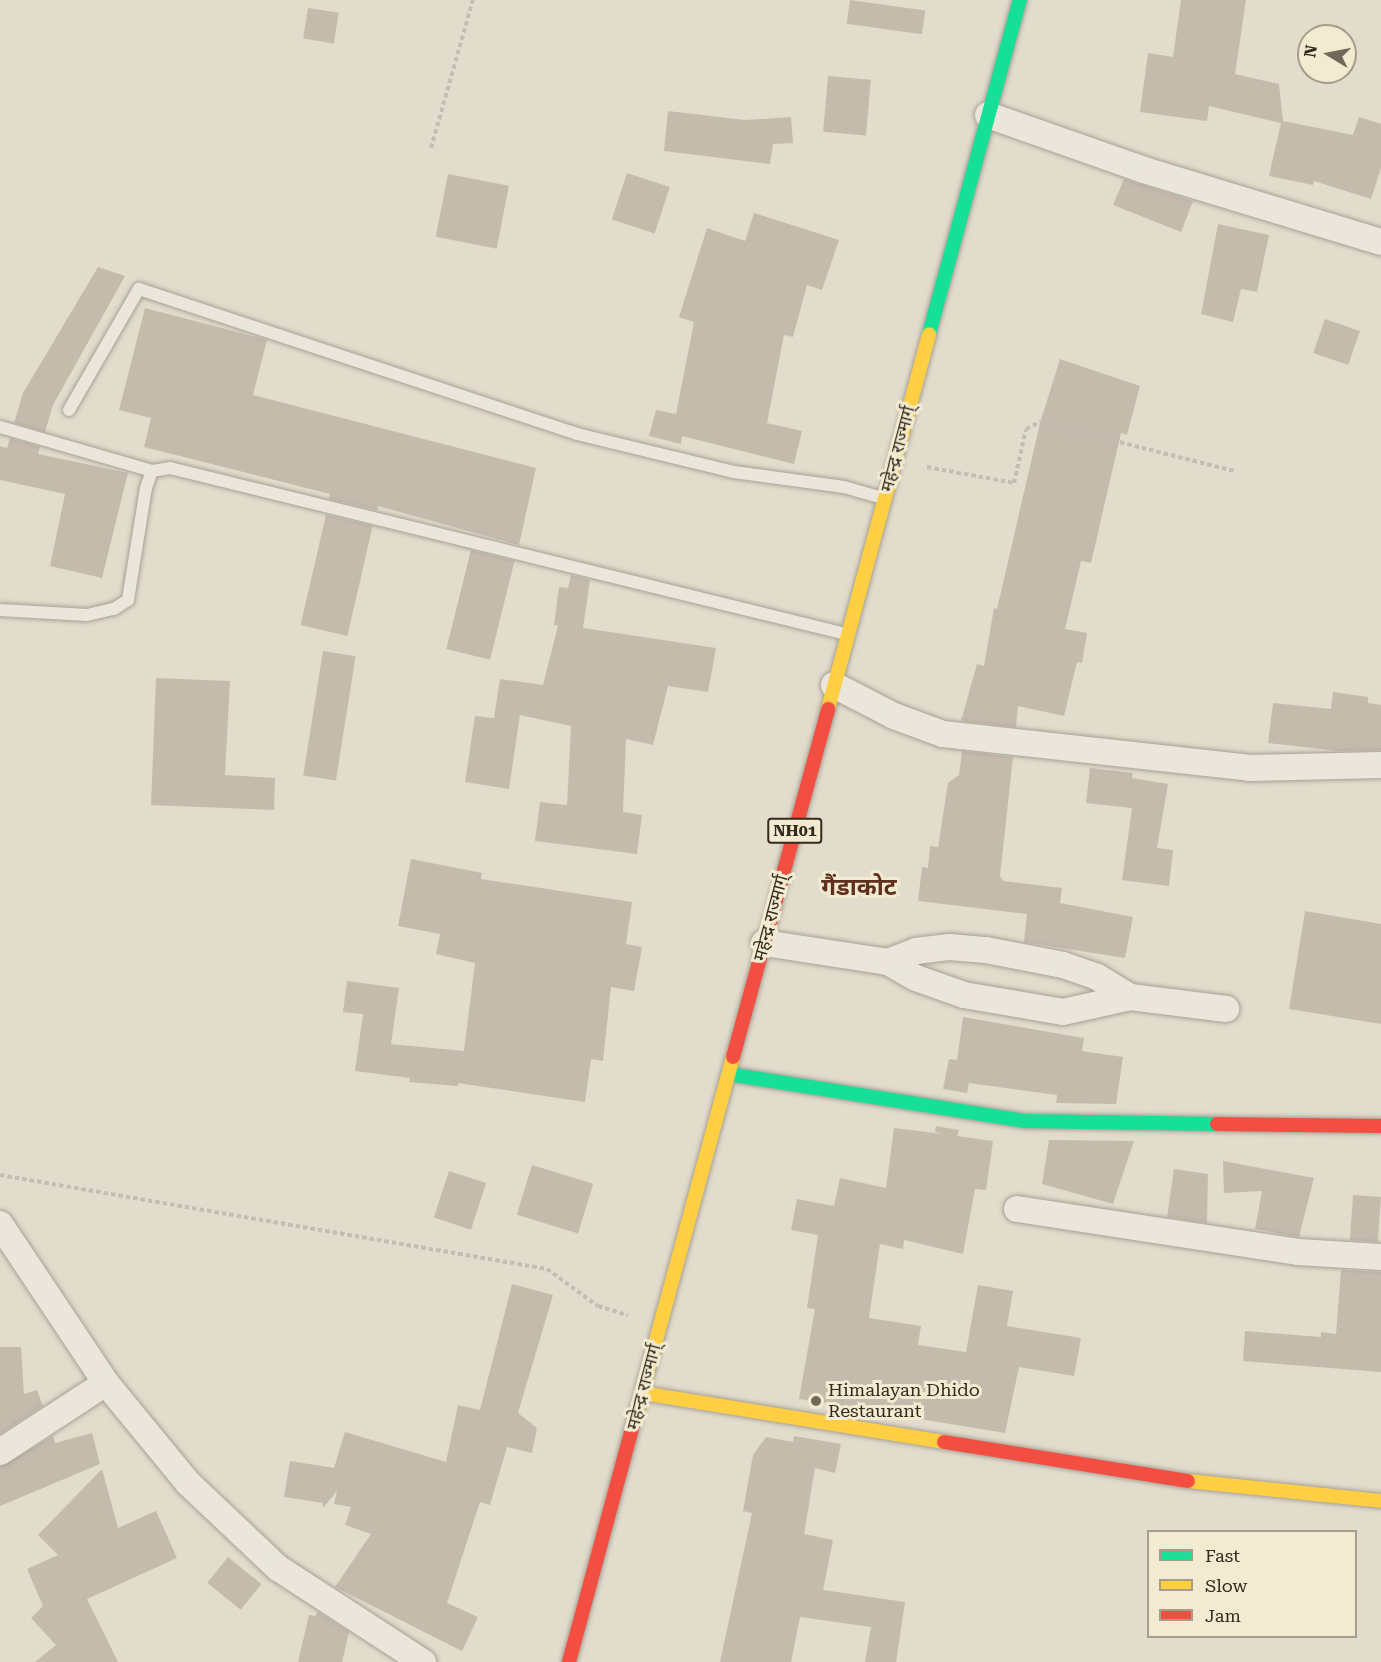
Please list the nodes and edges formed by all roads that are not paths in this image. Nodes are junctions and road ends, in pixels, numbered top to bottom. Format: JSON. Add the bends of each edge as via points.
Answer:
{"nodes":[{"id":1,"x":1020,"y":0,"type":"edge"},
{"id":2,"x":988,"y":115,"type":"junction"},
{"id":3,"x":1381,"y":242,"type":"edge"},
{"id":4,"x":69,"y":410,"type":"dead end"},
{"id":5,"x":0,"y":427,"type":"edge"},
{"id":6,"x":152,"y":471,"type":"junction"},
{"id":7,"x":884,"y":498,"type":"junction"},
{"id":8,"x":0,"y":610,"type":"edge"},
{"id":9,"x":847,"y":634,"type":"junction"},
{"id":10,"x":834,"y":685,"type":"junction"},
{"id":11,"x":1381,"y":765,"type":"edge"},
{"id":12,"x":764,"y":943,"type":"junction"},
{"id":13,"x":888,"y":962,"type":"junction"},
{"id":14,"x":1130,"y":997,"type":"junction"},
{"id":15,"x":1226,"y":1009,"type":"dead end"},
{"id":16,"x":728,"y":1074,"type":"junction"},
{"id":17,"x":1381,"y":1126,"type":"edge"},
{"id":18,"x":1017,"y":1209,"type":"dead end"},
{"id":19,"x":0,"y":1224,"type":"edge"},
{"id":20,"x":7,"y":1248,"type":"edge"},
{"id":21,"x":1381,"y":1257,"type":"edge"},
{"id":22,"x":106,"y":1383,"type":"junction"},
{"id":23,"x":642,"y":1394,"type":"junction"},
{"id":24,"x":0,"y":1452,"type":"edge"},
{"id":25,"x":1381,"y":1501,"type":"edge"},
{"id":26,"x":423,"y":1662,"type":"edge"},
{"id":27,"x":569,"y":1662,"type":"edge"}],
"edges":[{"from":1,"to":2,"type":"main road","name":"महेन्द्र राज्मार्ग्","number":"NH01"},
{"from":2,"to":3,"type":"street","via":[[1144,170]]},
{"from":2,"to":7,"type":"main road","name":"महेन्द्र राज्मार्ग्","number":"NH01"},
{"from":4,"to":7,"type":"lane","via":[[139,289],[578,434],[734,472],[844,487]]},
{"from":5,"to":6,"type":"lane"},
{"from":6,"to":8,"type":"lane","via":[[128,600],[114,609],[87,615]]},
{"from":6,"to":9,"type":"lane","via":[[170,468]]},
{"from":7,"to":9,"type":"main road","name":"महेन्द्र राज्मार्ग्","number":"NH01"},
{"from":9,"to":10,"type":"main road","name":"महेन्द्र राज्मार्ग्","number":"NH01"},
{"from":10,"to":11,"type":"street","via":[[894,716],[944,734],[1251,768]]},
{"from":10,"to":12,"type":"main road","name":"महेन्द्र राज्मार्ग्","number":"NH01"},
{"from":12,"to":13,"type":"street"},
{"from":12,"to":16,"type":"main road","name":"महेन्द्र राज्मार्ग्","number":"NH01"},
{"from":13,"to":14,"type":"street","via":[[916,978],[964,995],[1063,1012]]},
{"from":13,"to":14,"type":"street","via":[[916,951],[950,946],[986,950],[1063,965],[1097,977]]},
{"from":14,"to":15,"type":"street"},
{"from":16,"to":17,"type":"main road","via":[[1024,1121]]},
{"from":16,"to":23,"type":"main road","name":"महेन्द्र राज्मार्ग्","number":"NH01"},
{"from":18,"to":21,"type":"street","via":[[1298,1252]]},
{"from":19,"to":20,"type":"street"},
{"from":20,"to":22,"type":"street"},
{"from":22,"to":24,"type":"street"},
{"from":22,"to":26,"type":"street","via":[[188,1483],[278,1568]]},
{"from":23,"to":25,"type":"main road","via":[[1207,1484]]},
{"from":23,"to":27,"type":"main road","name":"महेन्द्र राज्मार्ग्","number":"NH01"}]}
